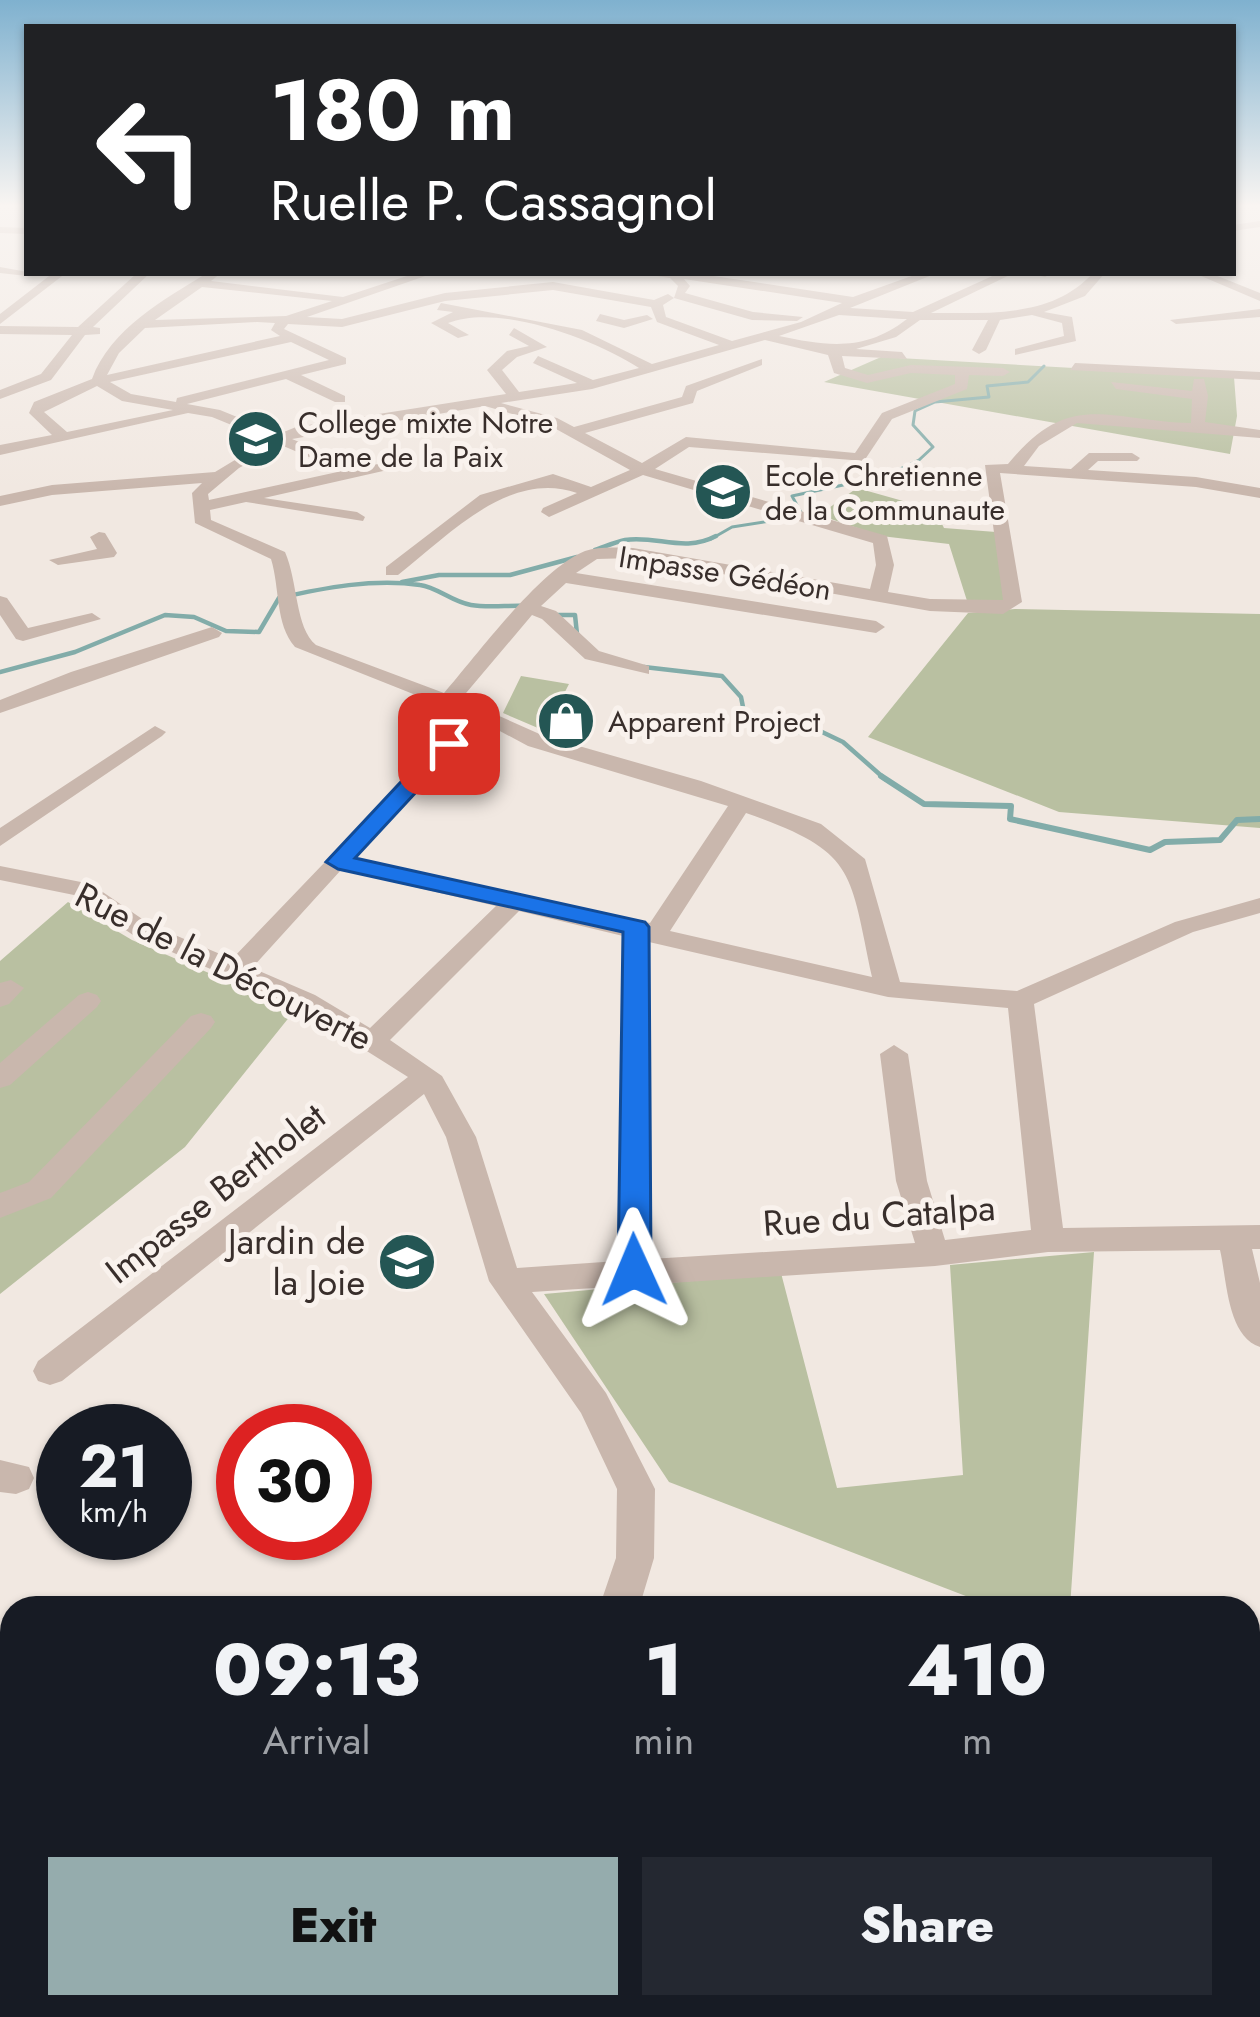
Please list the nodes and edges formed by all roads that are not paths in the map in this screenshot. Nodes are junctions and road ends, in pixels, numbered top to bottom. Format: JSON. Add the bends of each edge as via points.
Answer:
{"nodes":[{"id":1,"x":112,"y":302,"type":"edge"},
{"id":2,"x":174,"y":302,"type":"edge"},
{"id":3,"x":345,"y":302,"type":"edge"},
{"id":4,"x":434,"y":302,"type":"edge"},
{"id":5,"x":492,"y":302,"type":"edge"},
{"id":6,"x":611,"y":302,"type":"edge"},
{"id":7,"x":669,"y":302,"type":"edge"},
{"id":8,"x":703,"y":302,"type":"edge"},
{"id":9,"x":853,"y":302,"type":"edge"},
{"id":10,"x":945,"y":302,"type":"edge"},
{"id":11,"x":1067,"y":302,"type":"edge"},
{"id":12,"x":420,"y":304,"type":"junction"},
{"id":13,"x":469,"y":311,"type":"junction"},
{"id":14,"x":835,"y":313,"type":"junction"},
{"id":15,"x":654,"y":314,"type":"junction"},
{"id":16,"x":917,"y":315,"type":"junction"},
{"id":17,"x":1029,"y":315,"type":"junction"},
{"id":18,"x":1002,"y":316,"type":"junction"},
{"id":19,"x":600,"y":319,"type":"junction"},
{"id":20,"x":1176,"y":320,"type":"dead end"},
{"id":21,"x":1258,"y":320,"type":"edge"},
{"id":22,"x":283,"y":321,"type":"junction"},
{"id":23,"x":139,"y":328,"type":"junction"},
{"id":24,"x":563,"y":329,"type":"junction"},
{"id":25,"x":0,"y":330,"type":"edge"},
{"id":26,"x":81,"y":331,"type":"junction"},
{"id":27,"x":514,"y":332,"type":"junction"},
{"id":28,"x":495,"y":333,"type":"dead end"},
{"id":29,"x":463,"y":335,"type":"dead end"},
{"id":30,"x":762,"y":337,"type":"junction"},
{"id":31,"x":290,"y":338,"type":"junction"},
{"id":32,"x":730,"y":346,"type":"junction"},
{"id":33,"x":979,"y":350,"type":"dead end"},
{"id":34,"x":834,"y":352,"type":"junction"},
{"id":35,"x":1019,"y":352,"type":"dead end"},
{"id":36,"x":902,"y":356,"type":"dead end"},
{"id":37,"x":538,"y":360,"type":"dead end"},
{"id":38,"x":757,"y":362,"type":"dead end"},
{"id":39,"x":1075,"y":367,"type":"dead end"},
{"id":40,"x":0,"y":370,"type":"edge"},
{"id":41,"x":652,"y":370,"type":"junction"},
{"id":42,"x":962,"y":372,"type":"junction"},
{"id":43,"x":1004,"y":372,"type":"dead end"},
{"id":44,"x":287,"y":374,"type":"junction"},
{"id":45,"x":1260,"y":376,"type":"edge"},
{"id":46,"x":46,"y":377,"type":"junction"},
{"id":47,"x":1061,"y":377,"type":"dead end"},
{"id":48,"x":98,"y":381,"type":"junction"},
{"id":49,"x":592,"y":385,"type":"junction"},
{"id":50,"x":0,"y":394,"type":"edge"},
{"id":51,"x":515,"y":395,"type":"junction"},
{"id":52,"x":340,"y":400,"type":"dead end"},
{"id":53,"x":475,"y":400,"type":"junction"},
{"id":54,"x":169,"y":404,"type":"junction"},
{"id":55,"x":203,"y":409,"type":"junction"},
{"id":56,"x":1199,"y":425,"type":"junction"},
{"id":57,"x":573,"y":431,"type":"junction"},
{"id":58,"x":1260,"y":434,"type":"edge"},
{"id":59,"x":64,"y":436,"type":"junction"},
{"id":60,"x":273,"y":440,"type":"junction"},
{"id":61,"x":0,"y":450,"type":"edge"},
{"id":62,"x":1132,"y":458,"type":"dead end"},
{"id":63,"x":409,"y":461,"type":"dead end"},
{"id":64,"x":1013,"y":469,"type":"junction"},
{"id":65,"x":642,"y":470,"type":"junction"},
{"id":66,"x":359,"y":472,"type":"junction"},
{"id":67,"x":1073,"y":475,"type":"junction"},
{"id":68,"x":215,"y":477,"type":"junction"},
{"id":69,"x":1260,"y":493,"type":"edge"},
{"id":70,"x":595,"y":494,"type":"junction"},
{"id":71,"x":238,"y":499,"type":"junction"},
{"id":72,"x":0,"y":501,"type":"edge"},
{"id":73,"x":200,"y":507,"type":"junction"},
{"id":74,"x":549,"y":512,"type":"dead end"},
{"id":75,"x":357,"y":517,"type":"dead end"},
{"id":76,"x":99,"y":537,"type":"dead end"},
{"id":77,"x":58,"y":560,"type":"dead end"},
{"id":78,"x":392,"y":571,"type":"dead end"},
{"id":79,"x":565,"y":577,"type":"junction"},
{"id":80,"x":878,"y":596,"type":"junction"},
{"id":81,"x":0,"y":602,"type":"edge"},
{"id":82,"x":529,"y":608,"type":"junction"},
{"id":83,"x":92,"y":619,"type":"dead end"},
{"id":84,"x":876,"y":627,"type":"dead end"},
{"id":85,"x":212,"y":633,"type":"dead end"},
{"id":86,"x":642,"y":670,"type":"dead end"},
{"id":87,"x":446,"y":703,"type":"junction"},
{"id":88,"x":0,"y":707,"type":"edge"},
{"id":89,"x":480,"y":713,"type":"junction"},
{"id":90,"x":155,"y":732,"type":"dead end"},
{"id":91,"x":741,"y":803,"type":"junction"},
{"id":92,"x":0,"y":839,"type":"edge"},
{"id":93,"x":338,"y":862,"type":"junction"},
{"id":94,"x":0,"y":873,"type":"edge"},
{"id":95,"x":515,"y":902,"type":"junction"},
{"id":96,"x":1260,"y":905,"type":"edge"},
{"id":97,"x":646,"y":930,"type":"junction"},
{"id":98,"x":235,"y":971,"type":"junction"},
{"id":99,"x":887,"y":989,"type":"junction"},
{"id":100,"x":1020,"y":1000,"type":"junction"},
{"id":101,"x":88,"y":1001,"type":"dead end"},
{"id":102,"x":201,"y":1022,"type":"dead end"},
{"id":103,"x":374,"y":1040,"type":"junction"},
{"id":104,"x":894,"y":1054,"type":"dead end"},
{"id":105,"x":428,"y":1076,"type":"junction"},
{"id":106,"x":0,"y":1078,"type":"edge"},
{"id":107,"x":0,"y":1206,"type":"edge"},
{"id":108,"x":1246,"y":1237,"type":"edge"},
{"id":109,"x":1048,"y":1240,"type":"junction"},
{"id":110,"x":935,"y":1253,"type":"junction"},
{"id":111,"x":634,"y":1270,"type":"junction"},
{"id":112,"x":505,"y":1281,"type":"junction"},
{"id":113,"x":1260,"y":1333,"type":"edge"},
{"id":114,"x":50,"y":1371,"type":"dead end"},
{"id":115,"x":623,"y":1596,"type":"edge"}],
"edges":[{"from":1,"to":26,"type":"street"},
{"from":2,"to":23,"type":"street"},
{"from":3,"to":22,"type":"street"},
{"from":4,"to":12,"type":"street"},
{"from":5,"to":13,"type":"street"},
{"from":6,"to":15,"type":"street"},
{"from":7,"to":15,"type":"street"},
{"from":8,"to":14,"type":"street","via":[[752,316]]},
{"from":9,"to":14,"type":"street"},
{"from":10,"to":16,"type":"street"},
{"from":11,"to":17,"type":"street"},
{"from":12,"to":13,"type":"street"},
{"from":12,"to":22,"type":"street","via":[[342,323]]},
{"from":13,"to":24,"type":"street"},
{"from":13,"to":29,"type":"street","via":[[437,323]]},
{"from":14,"to":16,"type":"street"},
{"from":14,"to":30,"type":"street"},
{"from":15,"to":19,"type":"street"},
{"from":15,"to":19,"type":"street","via":[[624,324]]},
{"from":15,"to":32,"type":"street"},
{"from":16,"to":18,"type":"street"},
{"from":16,"to":34,"type":"street","via":[[895,334]]},
{"from":17,"to":18,"type":"street"},
{"from":17,"to":35,"type":"street","via":[[1065,318],[1072,335]]},
{"from":18,"to":33,"type":"street"},
{"from":19,"to":24,"type":"street"},
{"from":20,"to":21,"type":"street"},
{"from":22,"to":23,"type":"street"},
{"from":22,"to":31,"type":"street","via":[[277,330]]},
{"from":23,"to":26,"type":"street"},
{"from":23,"to":48,"type":"street","via":[[100,368]]},
{"from":24,"to":27,"type":"street"},
{"from":24,"to":41,"type":"street","via":[[617,345]]},
{"from":25,"to":26,"type":"street"},
{"from":26,"to":46,"type":"street"},
{"from":27,"to":28,"type":"street"},
{"from":27,"to":51,"type":"street","via":[[540,347],[512,354],[494,370]]},
{"from":30,"to":32,"type":"street"},
{"from":30,"to":34,"type":"street"},
{"from":31,"to":44,"type":"street","via":[[342,359]]},
{"from":31,"to":48,"type":"street"},
{"from":32,"to":41,"type":"street"},
{"from":34,"to":36,"type":"street"},
{"from":34,"to":42,"type":"street","via":[[838,370],[859,378]]},
{"from":37,"to":49,"type":"street"},
{"from":38,"to":57,"type":"street","via":[[691,389],[688,400]]},
{"from":39,"to":45,"type":"street"},
{"from":40,"to":46,"type":"street"},
{"from":41,"to":49,"type":"street"},
{"from":42,"to":43,"type":"street"},
{"from":42,"to":65,"type":"street","via":[[962,386],[879,423],[859,458],[686,442]]},
{"from":44,"to":52,"type":"street"},
{"from":44,"to":54,"type":"street"},
{"from":46,"to":48,"type":"street"},
{"from":46,"to":50,"type":"street"},
{"from":47,"to":56,"type":"street","via":[[1200,390]]},
{"from":48,"to":54,"type":"street","via":[[128,398]]},
{"from":48,"to":59,"type":"street","via":[[39,404],[36,412]]},
{"from":49,"to":51,"type":"street"},
{"from":51,"to":53,"type":"street"},
{"from":53,"to":57,"type":"street"},
{"from":53,"to":60,"type":"street"},
{"from":54,"to":55,"type":"street"},
{"from":55,"to":59,"type":"street"},
{"from":55,"to":60,"type":"street"},
{"from":56,"to":58,"type":"street"},
{"from":56,"to":64,"type":"street","via":[[1085,418],[1044,429]]},
{"from":57,"to":65,"type":"street"},
{"from":59,"to":61,"type":"street"},
{"from":60,"to":66,"type":"street"},
{"from":60,"to":68,"type":"street"},
{"from":62,"to":67,"type":"street","via":[[1094,456]]},
{"from":63,"to":66,"type":"street"},
{"from":64,"to":67,"type":"street"},
{"from":64,"to":80,"type":"street","via":[[991,468],[1013,602],[968,610]]},
{"from":65,"to":70,"type":"street"},
{"from":65,"to":80,"type":"street","via":[[881,540]]},
{"from":66,"to":71,"type":"street"},
{"from":67,"to":69,"type":"street"},
{"from":68,"to":72,"type":"street"},
{"from":68,"to":73,"type":"street","via":[[200,493]]},
{"from":70,"to":74,"type":"street"},
{"from":70,"to":78,"type":"street","via":[[553,479],[486,498]]},
{"from":71,"to":73,"type":"street"},
{"from":71,"to":75,"type":"street"},
{"from":73,"to":87,"type":"street","via":[[203,523],[279,556],[295,640]]},
{"from":76,"to":77,"type":"street","via":[[108,553]]},
{"from":79,"to":80,"type":"street","via":[[578,562],[612,551]]},
{"from":79,"to":82,"type":"street"},
{"from":79,"to":84,"type":"street","name":"Impasse Gédéon"},
{"from":81,"to":83,"type":"street","via":[[23,635]]},
{"from":82,"to":86,"type":"street","via":[[549,615],[596,658]]},
{"from":82,"to":87,"type":"street"},
{"from":85,"to":88,"type":"street"},
{"from":87,"to":89,"type":"street"},
{"from":89,"to":91,"type":"street","via":[[536,740]]},
{"from":89,"to":93,"type":"street"},
{"from":90,"to":92,"type":"street"},
{"from":91,"to":97,"type":"street"},
{"from":91,"to":99,"type":"street","via":[[813,830],[853,859]]},
{"from":93,"to":95,"type":"street"},
{"from":93,"to":98,"type":"street"},
{"from":94,"to":98,"type":"street","name":"Rue de la Découverte","via":[[82,889],[142,930]]},
{"from":95,"to":97,"type":"street"},
{"from":95,"to":103,"type":"street"},
{"from":96,"to":100,"type":"street","via":[[1184,927]]},
{"from":97,"to":99,"type":"street"},
{"from":97,"to":111,"type":"street"},
{"from":98,"to":103,"type":"street","name":"Rue de la Découverte"},
{"from":99,"to":100,"type":"street"},
{"from":100,"to":109,"type":"street"},
{"from":101,"to":106,"type":"street"},
{"from":102,"to":107,"type":"street","via":[[40,1190]]},
{"from":103,"to":105,"type":"street","name":"Rue de la Découverte"},
{"from":104,"to":110,"type":"street","via":[[908,1158]]},
{"from":105,"to":112,"type":"street","name":"Rue de la Découverte","via":[[461,1138]]},
{"from":105,"to":114,"type":"street","name":"Impasse Bertholet"},
{"from":108,"to":109,"type":"street","name":"Rue du Catalpa"},
{"from":108,"to":113,"type":"street"},
{"from":109,"to":110,"type":"street","name":"Rue du Catalpa"},
{"from":110,"to":111,"type":"street","name":"Rue du Catalpa"},
{"from":111,"to":112,"type":"street","name":"Rue du Catalpa"},
{"from":112,"to":115,"type":"street","name":"Rue de la Découverte","via":[[594,1403],[636,1490],[634,1558]]}]}
